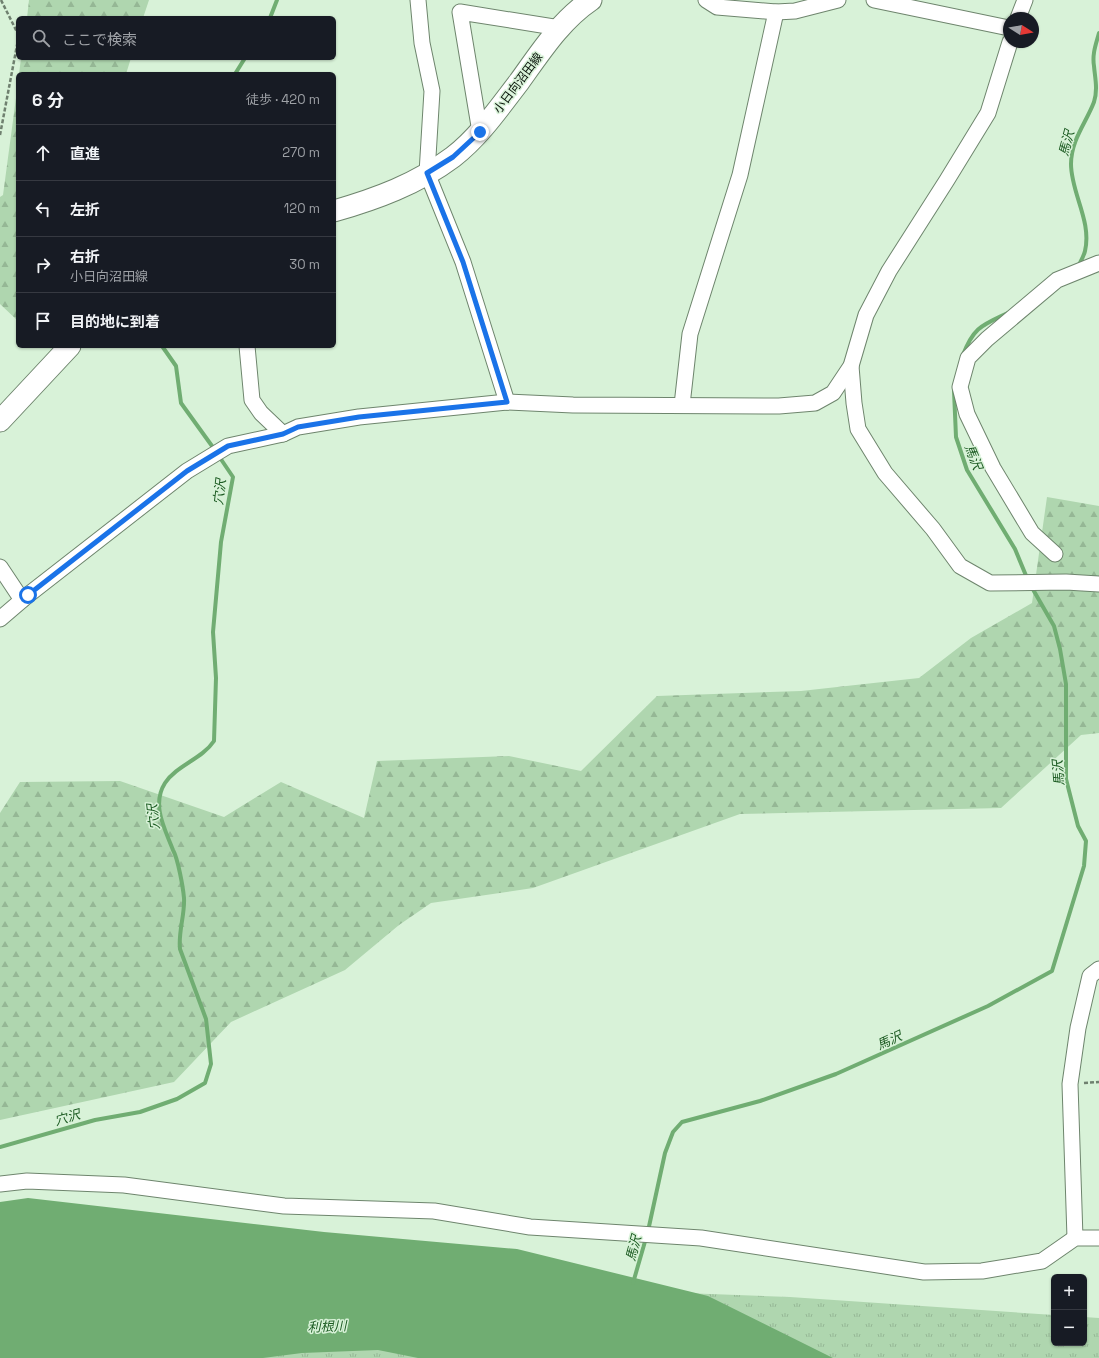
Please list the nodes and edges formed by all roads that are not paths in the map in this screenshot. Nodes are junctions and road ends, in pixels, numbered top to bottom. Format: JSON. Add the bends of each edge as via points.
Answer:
{"nodes":[{"id":1,"x":418,"y":0,"type":"edge"},
{"id":2,"x":591,"y":0,"type":"edge"},
{"id":3,"x":706,"y":0,"type":"edge"},
{"id":4,"x":838,"y":0,"type":"edge"},
{"id":5,"x":874,"y":0,"type":"edge"},
{"id":6,"x":1025,"y":0,"type":"edge"},
{"id":7,"x":776,"y":12,"type":"junction"},
{"id":8,"x":1020,"y":12,"type":"edge"},
{"id":9,"x":1003,"y":27,"type":"edge"},
{"id":10,"x":560,"y":28,"type":"junction"},
{"id":11,"x":1008,"y":48,"type":"edge"},
{"id":12,"x":480,"y":132,"type":"junction"},
{"id":13,"x":427,"y":173,"type":"junction"},
{"id":14,"x":336,"y":209,"type":"edge"},
{"id":15,"x":1099,"y":263,"type":"edge"},
{"id":16,"x":68,"y":348,"type":"edge"},
{"id":17,"x":247,"y":348,"type":"edge"},
{"id":18,"x":851,"y":366,"type":"junction"},
{"id":19,"x":507,"y":402,"type":"junction"},
{"id":20,"x":682,"y":405,"type":"junction"},
{"id":21,"x":0,"y":420,"type":"edge"},
{"id":22,"x":283,"y":434,"type":"junction"},
{"id":23,"x":1056,"y":554,"type":"dead end"},
{"id":24,"x":0,"y":567,"type":"edge"},
{"id":25,"x":1099,"y":584,"type":"edge"},
{"id":26,"x":22,"y":600,"type":"junction"},
{"id":27,"x":0,"y":619,"type":"edge"},
{"id":28,"x":1099,"y":969,"type":"edge"},
{"id":29,"x":0,"y":1184,"type":"edge"},
{"id":30,"x":1074,"y":1238,"type":"junction"},
{"id":31,"x":1099,"y":1238,"type":"edge"}],
"edges":[{"from":1,"to":13,"type":"street","via":[[422,43],[432,91]]},
{"from":2,"to":10,"type":"main road","name":"小日向沼田線"},
{"from":3,"to":7,"type":"street","via":[[717,7]]},
{"from":4,"to":7,"type":"street","via":[[795,11]]},
{"from":5,"to":9,"type":"street"},
{"from":6,"to":8,"type":"street"},
{"from":7,"to":20,"type":"street","via":[[740,175],[690,334]]},
{"from":10,"to":12,"type":"main road","name":"小日向沼田線"},
{"from":10,"to":12,"type":"street","via":[[460,12]]},
{"from":11,"to":18,"type":"street","via":[[988,113],[889,271],[866,315]]},
{"from":12,"to":13,"type":"main road","name":"小日向沼田線","via":[[453,157]]},
{"from":13,"to":14,"type":"main road","name":"小日向沼田線","via":[[372,200]]},
{"from":13,"to":19,"type":"street","via":[[463,262]]},
{"from":15,"to":23,"type":"street","via":[[1057,280],[987,339],[968,358],[960,387],[967,414],[993,468],[1032,533]]},
{"from":16,"to":21,"type":"main road"},
{"from":17,"to":22,"type":"street","via":[[252,400]]},
{"from":18,"to":20,"type":"street","via":[[833,393],[815,403],[779,406]]},
{"from":18,"to":25,"type":"street","via":[[858,429],[885,473],[933,529],[960,566],[990,583]]},
{"from":19,"to":20,"type":"street"},
{"from":19,"to":22,"type":"street","via":[[359,417],[298,427]]},
{"from":22,"to":26,"type":"street","via":[[228,446],[187,471]]},
{"from":24,"to":26,"type":"street"},
{"from":26,"to":27,"type":"street"},
{"from":28,"to":30,"type":"street","via":[[1090,976],[1078,1028],[1070,1084]]},
{"from":29,"to":30,"type":"street","via":[[26,1181],[124,1185],[284,1206],[434,1211],[530,1227],[701,1238],[924,1272],[982,1271],[1042,1260]]},
{"from":30,"to":31,"type":"street"}]}
